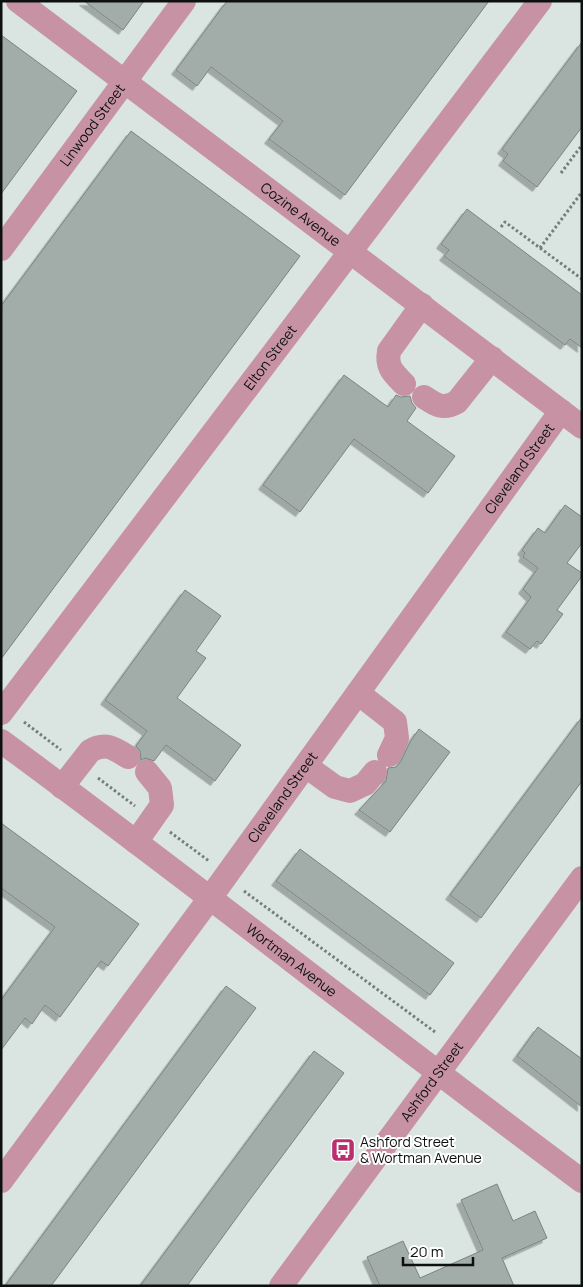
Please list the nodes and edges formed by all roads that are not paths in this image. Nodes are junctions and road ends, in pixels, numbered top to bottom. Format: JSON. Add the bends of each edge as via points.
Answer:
{"nodes":[{"id":1,"x":18,"y":1,"type":"edge"},
{"id":2,"x":184,"y":1,"type":"edge"},
{"id":3,"x":540,"y":1,"type":"edge"},
{"id":4,"x":126,"y":81,"type":"junction"},
{"id":5,"x":1,"y":250,"type":"edge"},
{"id":6,"x":352,"y":251,"type":"junction"},
{"id":7,"x":422,"y":305,"type":"junction"},
{"id":8,"x":492,"y":358,"type":"junction"},
{"id":9,"x":404,"y":384,"type":"dead end"},
{"id":10,"x":424,"y":397,"type":"dead end"},
{"id":11,"x":561,"y":411,"type":"junction"},
{"id":12,"x":582,"y":427,"type":"edge"},
{"id":13,"x":358,"y":693,"type":"junction"},
{"id":14,"x":1,"y":713,"type":"edge"},
{"id":15,"x":1,"y":741,"type":"edge"},
{"id":16,"x":128,"y":757,"type":"dead end"},
{"id":17,"x":306,"y":766,"type":"junction"},
{"id":18,"x":146,"y":772,"type":"dead end"},
{"id":19,"x":62,"y":787,"type":"junction"},
{"id":20,"x":136,"y":842,"type":"junction"},
{"id":21,"x":582,"y":878,"type":"edge"},
{"id":22,"x":210,"y":898,"type":"junction"},
{"id":23,"x":438,"y":1074,"type":"junction"},
{"id":24,"x":1,"y":1180,"type":"edge"},
{"id":25,"x":582,"y":1181,"type":"edge"},
{"id":26,"x":281,"y":1286,"type":"edge"}],
"edges":[{"from":1,"to":4,"type":"street","name":"Cozine Avenue"},
{"from":2,"to":4,"type":"street","name":"Linwood Street"},
{"from":3,"to":6,"type":"street","name":"Elton Street"},
{"from":4,"to":5,"type":"street","name":"Linwood Street"},
{"from":4,"to":6,"type":"street","name":"Cozine Avenue"},
{"from":6,"to":7,"type":"street","name":"Cozine Avenue"},
{"from":6,"to":14,"type":"street","name":"Elton Street"},
{"from":7,"to":8,"type":"street","name":"Cozine Avenue"},
{"from":7,"to":9,"type":"street","via":[[389,351],[390,369]]},
{"from":8,"to":10,"type":"street","via":[[457,402],[439,407]]},
{"from":8,"to":11,"type":"street","name":"Cozine Avenue"},
{"from":11,"to":12,"type":"street","name":"Cozine Avenue"},
{"from":11,"to":13,"type":"street","name":"Cleveland Street"},
{"from":13,"to":17,"type":"street","name":"Cleveland Street"},
{"from":13,"to":17,"type":"street","via":[[395,722],[397,738],[382,763],[365,784],[350,791],[335,787]]},
{"from":15,"to":19,"type":"street","name":"Wortman Avenue"},
{"from":16,"to":19,"type":"street","via":[[109,746],[90,751]]},
{"from":17,"to":22,"type":"street","name":"Cleveland Street"},
{"from":18,"to":20,"type":"street","via":[[160,788],[163,799]]},
{"from":19,"to":20,"type":"street","name":"Wortman Avenue"},
{"from":20,"to":22,"type":"street","name":"Wortman Avenue"},
{"from":21,"to":23,"type":"street","name":"Ashford Street"},
{"from":22,"to":23,"type":"street","name":"Wortman Avenue"},
{"from":22,"to":24,"type":"street","name":"Cleveland Street"},
{"from":23,"to":25,"type":"street","name":"Wortman Avenue"},
{"from":23,"to":26,"type":"street","name":"Ashford Street"}]}
